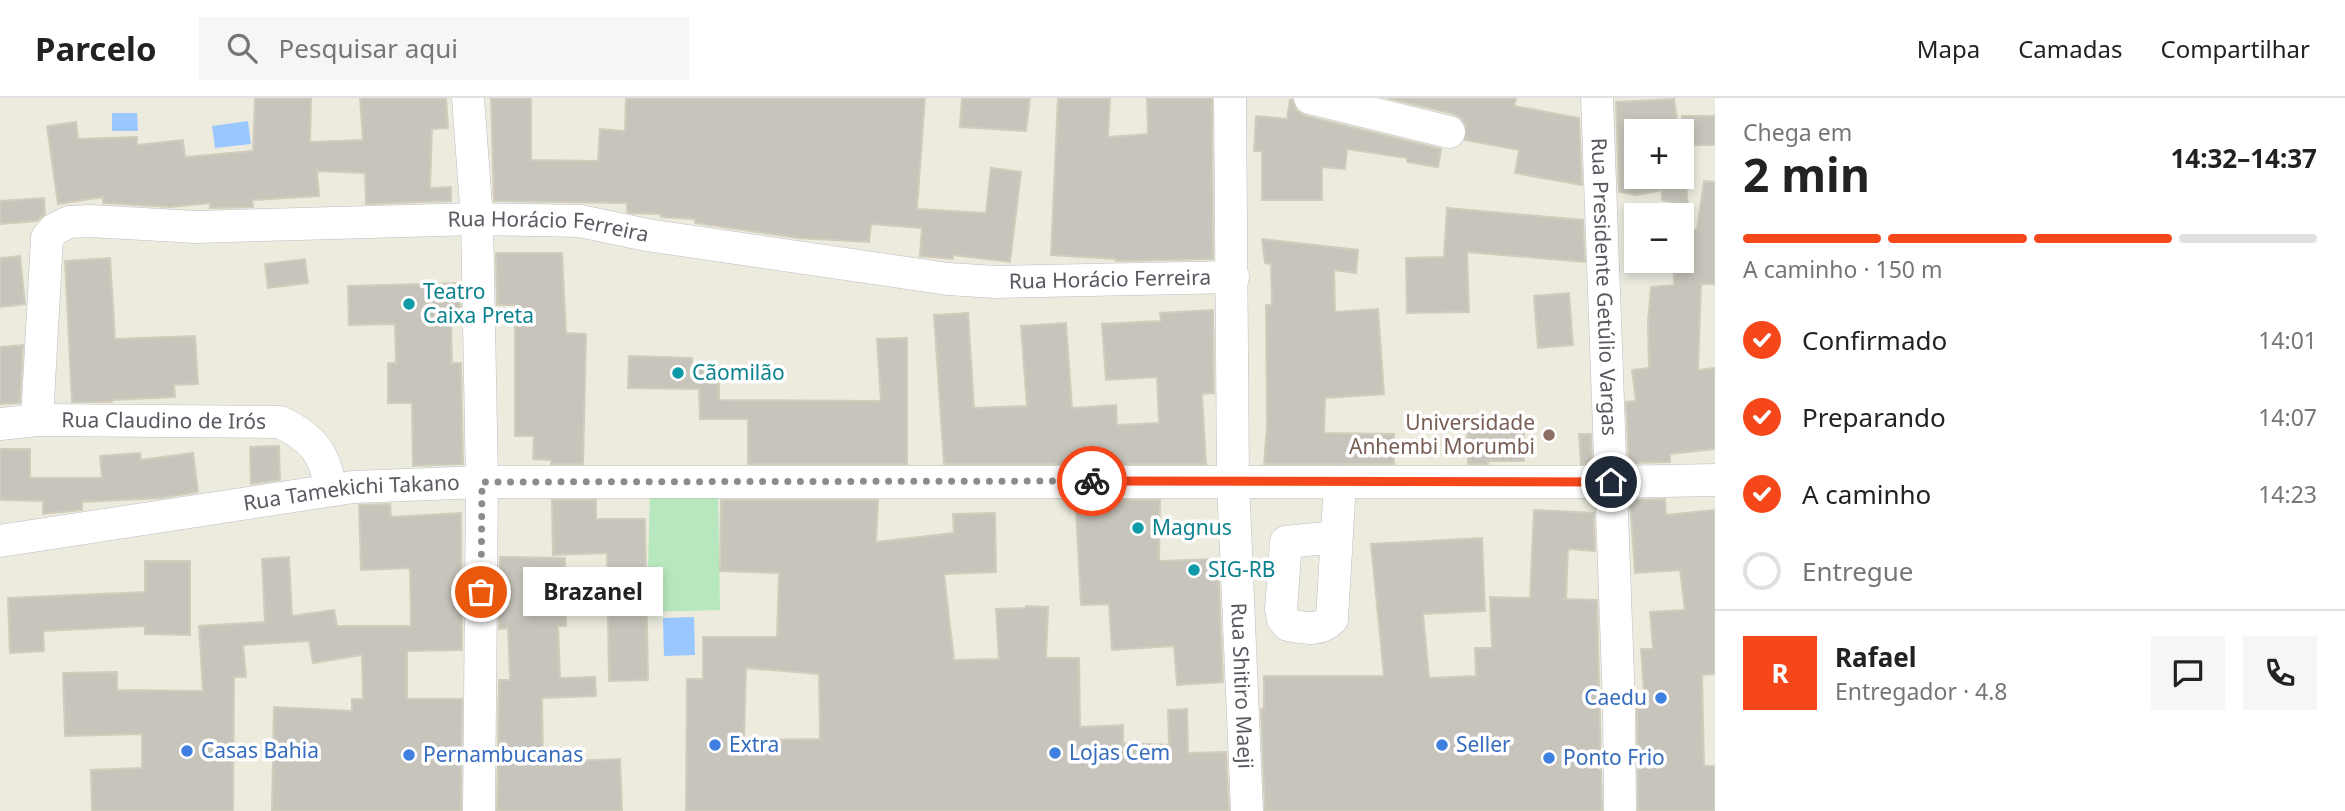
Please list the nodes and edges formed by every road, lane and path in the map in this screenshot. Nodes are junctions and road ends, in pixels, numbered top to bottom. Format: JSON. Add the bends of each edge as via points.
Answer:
{"nodes":[{"id":1,"x":468,"y":98,"type":"edge"},
{"id":2,"x":1230,"y":98,"type":"edge"},
{"id":3,"x":1310,"y":98,"type":"edge"},
{"id":4,"x":1598,"y":98,"type":"edge"},
{"id":5,"x":1450,"y":132,"type":"dead end"},
{"id":6,"x":477,"y":219,"type":"junction"},
{"id":7,"x":1233,"y":277,"type":"junction"},
{"id":8,"x":37,"y":420,"type":"junction"},
{"id":9,"x":0,"y":424,"type":"edge"},
{"id":10,"x":1715,"y":480,"type":"edge"},
{"id":11,"x":1233,"y":481,"type":"junction"},
{"id":12,"x":482,"y":482,"type":"junction"},
{"id":13,"x":1340,"y":482,"type":"junction"},
{"id":14,"x":1611,"y":482,"type":"junction"},
{"id":15,"x":331,"y":490,"type":"junction"},
{"id":16,"x":1336,"y":537,"type":"dead end"},
{"id":17,"x":0,"y":541,"type":"edge"},
{"id":18,"x":479,"y":811,"type":"edge"},
{"id":19,"x":1247,"y":811,"type":"edge"},
{"id":20,"x":1620,"y":811,"type":"edge"}],
"edges":[{"from":1,"to":6,"type":"street"},
{"from":2,"to":7,"type":"street","name":"Rua Shitiro Maeji"},
{"from":3,"to":5,"type":"street"},
{"from":4,"to":14,"type":"street","name":"Rua Presidente Getúlio Vargas"},
{"from":6,"to":7,"type":"street","name":"Rua Horácio Ferreira","via":[[580,221],[948,279]]},
{"from":6,"to":8,"type":"street","name":"Rua Horácio Ferreira","via":[[195,227],[69,222],[55,229],[45,249]]},
{"from":6,"to":12,"type":"street"},
{"from":7,"to":11,"type":"street","name":"Rua Shitiro Maeji"},
{"from":8,"to":9,"type":"street","name":"Rua Claudino de Irós"},
{"from":8,"to":15,"type":"street","name":"Rua Claudino de Irós","via":[[279,422],[302,433],[315,446],[327,466]]},
{"from":10,"to":14,"type":"street","name":"Rua Tamekichi Takano"},
{"from":11,"to":12,"type":"street","name":"Rua Tamekichi Takano"},
{"from":11,"to":13,"type":"street","name":"Rua Tamekichi Takano"},
{"from":11,"to":19,"type":"street","name":"Rua Shitiro Maeji"},
{"from":12,"to":15,"type":"street","name":"Rua Tamekichi Takano"},
{"from":12,"to":18,"type":"street"},
{"from":13,"to":14,"type":"street","name":"Rua Tamekichi Takano"},
{"from":13,"to":16,"type":"street"},
{"from":14,"to":20,"type":"street","name":"Rua Presidente Getúlio Vargas"},
{"from":15,"to":17,"type":"street","name":"Rua Tamekichi Takano"}]}
